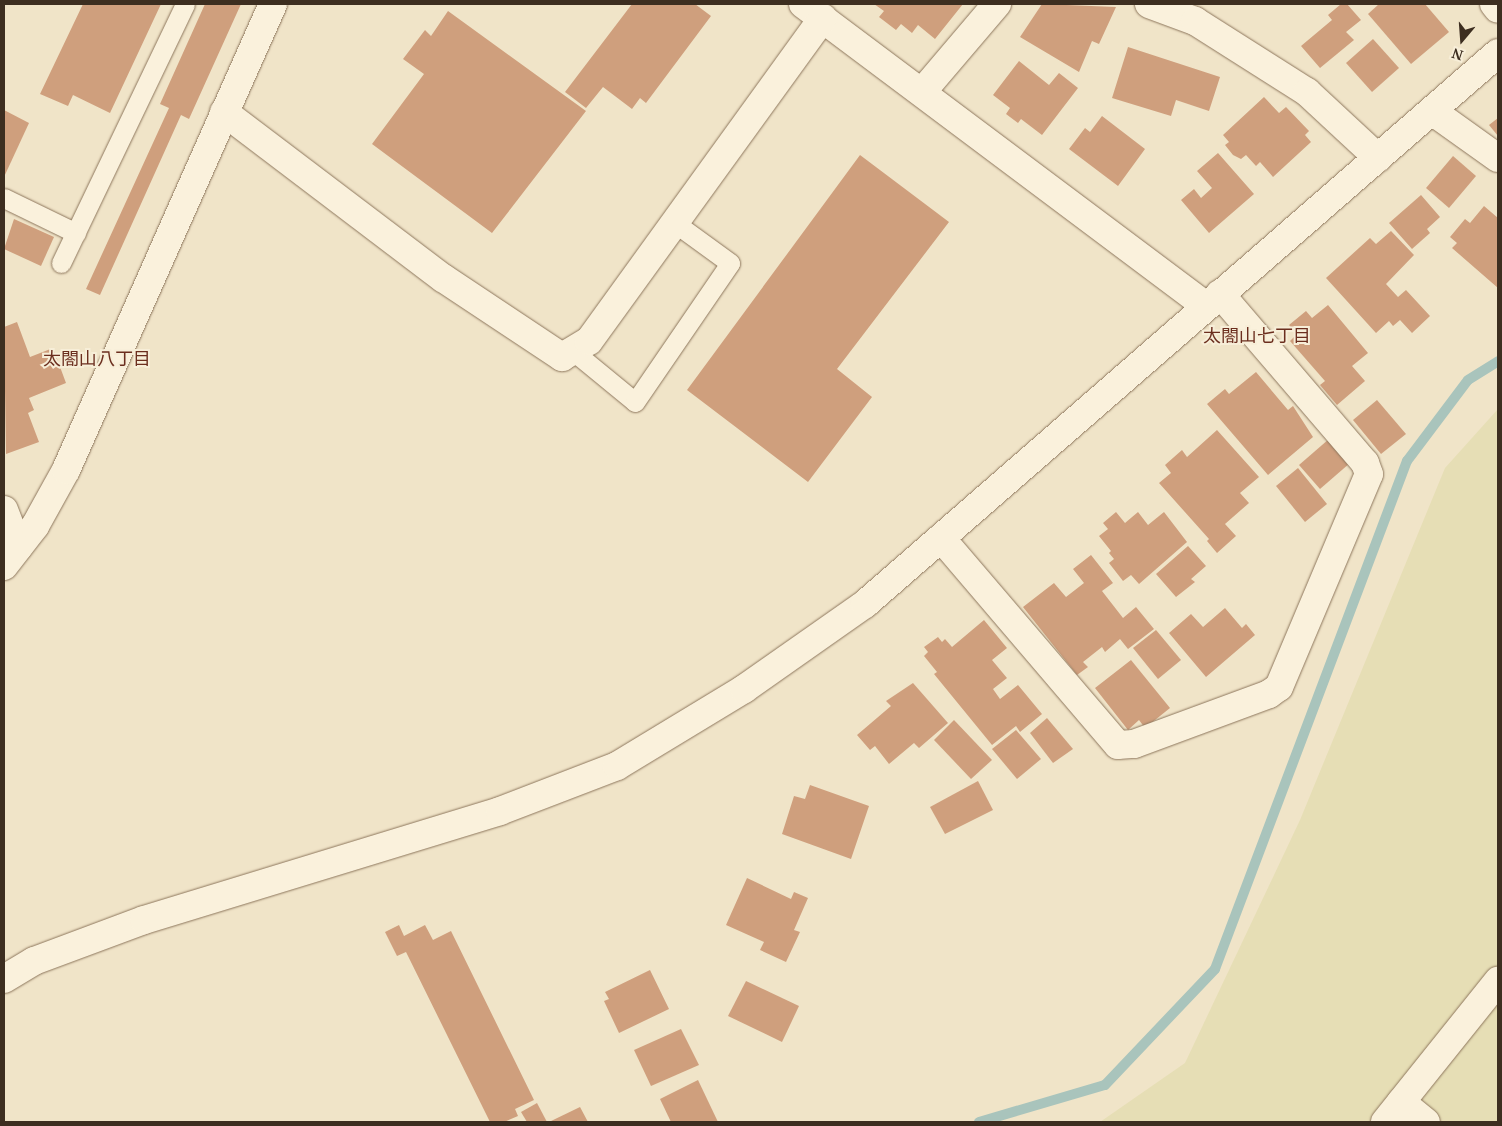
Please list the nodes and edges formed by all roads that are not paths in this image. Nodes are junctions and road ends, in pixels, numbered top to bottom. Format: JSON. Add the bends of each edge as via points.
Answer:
{"nodes":[{"id":1,"x":185,"y":4,"type":"edge"},
{"id":2,"x":272,"y":4,"type":"edge"},
{"id":3,"x":997,"y":4,"type":"edge"},
{"id":4,"x":1149,"y":4,"type":"edge"},
{"id":5,"x":1494,"y":4,"type":"edge"},
{"id":6,"x":1498,"y":9,"type":"edge"},
{"id":7,"x":813,"y":11,"type":"edge"},
{"id":8,"x":1498,"y":54,"type":"edge"},
{"id":9,"x":922,"y":92,"type":"junction"},
{"id":10,"x":1432,"y":111,"type":"junction"},
{"id":11,"x":224,"y":112,"type":"junction"},
{"id":12,"x":1378,"y":158,"type":"junction"},
{"id":13,"x":1498,"y":158,"type":"edge"},
{"id":14,"x":4,"y":198,"type":"edge"},
{"id":15,"x":675,"y":222,"type":"junction"},
{"id":16,"x":76,"y":233,"type":"junction"},
{"id":17,"x":61,"y":262,"type":"dead end"},
{"id":18,"x":1213,"y":300,"type":"junction"},
{"id":19,"x":573,"y":351,"type":"junction"},
{"id":20,"x":4,"y":510,"type":"edge"},
{"id":21,"x":941,"y":538,"type":"junction"},
{"id":22,"x":11,"y":557,"type":"edge"},
{"id":23,"x":4,"y":979,"type":"edge"},
{"id":24,"x":1498,"y":981,"type":"edge"},
{"id":25,"x":1393,"y":1112,"type":"edge"},
{"id":26,"x":1426,"y":1122,"type":"edge"}],
"edges":[{"from":1,"to":16,"type":"lane"},
{"from":2,"to":11,"type":"street"},
{"from":3,"to":9,"type":"street"},
{"from":4,"to":12,"type":"street","via":[[1195,21],[1307,92]]},
{"from":5,"to":6,"type":"street"},
{"from":7,"to":9,"type":"street"},
{"from":7,"to":15,"type":"street"},
{"from":8,"to":10,"type":"street"},
{"from":9,"to":18,"type":"street"},
{"from":10,"to":12,"type":"street"},
{"from":10,"to":13,"type":"street"},
{"from":11,"to":19,"type":"street","via":[[443,278],[562,357]]},
{"from":11,"to":22,"type":"street","via":[[66,470],[35,526]]},
{"from":12,"to":18,"type":"street"},
{"from":14,"to":16,"type":"lane"},
{"from":15,"to":19,"type":"street","via":[[589,341]]},
{"from":15,"to":19,"type":"lane","via":[[730,264],[635,402]]},
{"from":16,"to":17,"type":"lane"},
{"from":18,"to":21,"type":"street"},
{"from":18,"to":21,"type":"street","via":[[1365,463],[1369,474],[1280,687],[1270,694],[1134,744],[1118,745]]},
{"from":20,"to":22,"type":"street"},
{"from":21,"to":23,"type":"street","via":[[865,604],[744,689],[617,766],[500,811],[144,920],[34,961]]},
{"from":24,"to":25,"type":"street"},
{"from":25,"to":26,"type":"street"}]}
